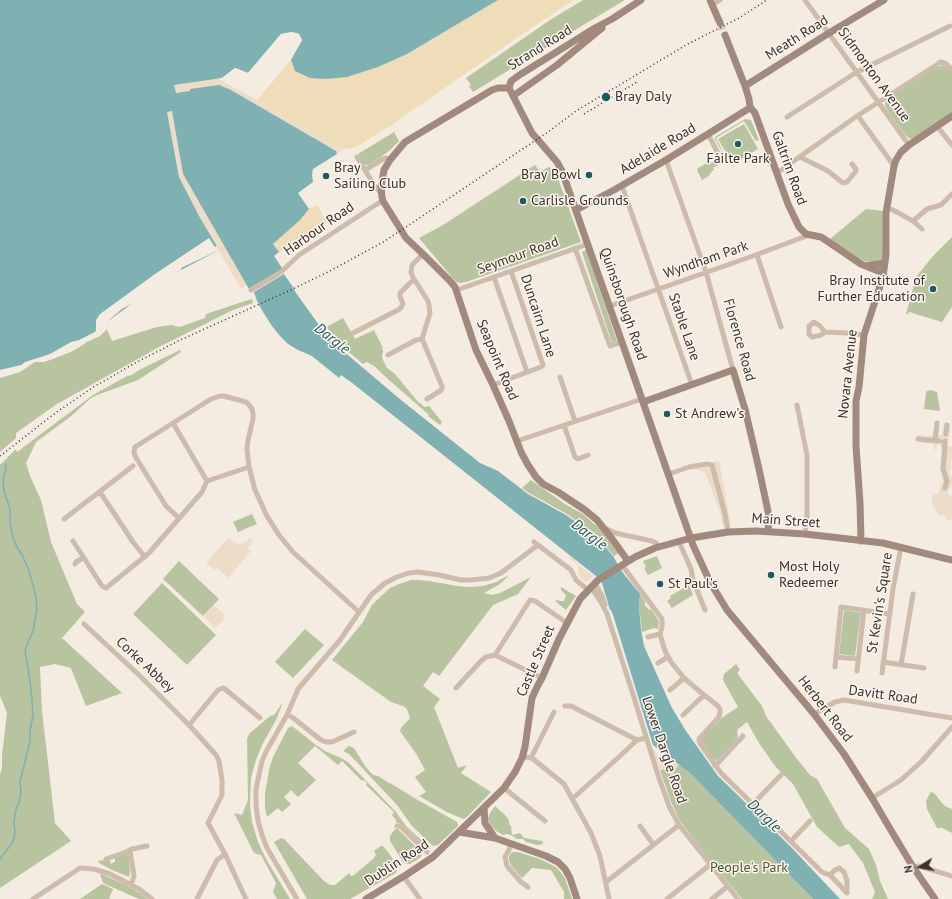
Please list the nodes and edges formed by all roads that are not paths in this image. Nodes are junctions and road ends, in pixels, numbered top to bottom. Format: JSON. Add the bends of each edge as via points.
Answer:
{"nodes":[{"id":1,"x":641,"y":0,"type":"edge"},
{"id":2,"x":720,"y":0,"type":"edge"},
{"id":3,"x":805,"y":0,"type":"edge"},
{"id":4,"x":884,"y":0,"type":"edge"},
{"id":5,"x":711,"y":2,"type":"edge"},
{"id":6,"x":720,"y":23,"type":"tunnel mouth"},
{"id":7,"x":950,"y":26,"type":"dead end"},
{"id":8,"x":829,"y":33,"type":"junction"},
{"id":9,"x":725,"y":35,"type":"tunnel mouth"},
{"id":10,"x":578,"y":43,"type":"junction"},
{"id":11,"x":952,"y":69,"type":"edge"},
{"id":12,"x":857,"y":72,"type":"junction"},
{"id":13,"x":745,"y":86,"type":"junction"},
{"id":14,"x":510,"y":88,"type":"junction"},
{"id":15,"x":513,"y":96,"type":"junction"},
{"id":16,"x":879,"y":102,"type":"junction"},
{"id":17,"x":750,"y":107,"type":"junction"},
{"id":18,"x":858,"y":116,"type":"junction"},
{"id":19,"x":952,"y":116,"type":"edge"},
{"id":20,"x":787,"y":117,"type":"dead end"},
{"id":21,"x":937,"y":126,"type":"junction"},
{"id":22,"x":708,"y":134,"type":"junction"},
{"id":23,"x":909,"y":145,"type":"junction"},
{"id":24,"x":952,"y":145,"type":"edge"},
{"id":25,"x":395,"y":152,"type":"joint"},
{"id":26,"x":800,"y":156,"type":"junction"},
{"id":27,"x":357,"y":158,"type":"dead end"},
{"id":28,"x":390,"y":160,"type":"junction"},
{"id":29,"x":666,"y":160,"type":"junction"},
{"id":30,"x":852,"y":164,"type":"dead end"},
{"id":31,"x":712,"y":165,"type":"dead end"},
{"id":32,"x":894,"y":166,"type":"junction"},
{"id":33,"x":365,"y":170,"type":"junction"},
{"id":34,"x":777,"y":173,"type":"junction"},
{"id":35,"x":622,"y":186,"type":"junction"},
{"id":36,"x":381,"y":192,"type":"junction"},
{"id":37,"x":952,"y":194,"type":"edge"},
{"id":38,"x":383,"y":201,"type":"junction"},
{"id":39,"x":886,"y":208,"type":"junction"},
{"id":40,"x":576,"y":210,"type":"junction"},
{"id":41,"x":913,"y":221,"type":"junction"},
{"id":42,"x":922,"y":229,"type":"dead end"},
{"id":43,"x":810,"y":235,"type":"junction"},
{"id":44,"x":588,"y":244,"type":"junction"},
{"id":45,"x":575,"y":248,"type":"junction"},
{"id":46,"x":423,"y":254,"type":"junction"},
{"id":47,"x":757,"y":254,"type":"junction"},
{"id":48,"x":885,"y":263,"type":"junction"},
{"id":49,"x":866,"y":266,"type":"junction"},
{"id":50,"x":511,"y":271,"type":"junction"},
{"id":51,"x":706,"y":272,"type":"junction"},
{"id":52,"x":883,"y":273,"type":"junction"},
{"id":53,"x":494,"y":278,"type":"junction"},
{"id":54,"x":414,"y":279,"type":"junction"},
{"id":55,"x":658,"y":289,"type":"junction"},
{"id":56,"x":251,"y":290,"type":"dead end"},
{"id":57,"x":457,"y":290,"type":"junction"},
{"id":58,"x":610,"y":306,"type":"junction"},
{"id":59,"x":782,"y":327,"type":"dead end"},
{"id":60,"x":825,"y":332,"type":"dead end"},
{"id":61,"x":353,"y":333,"type":"dead end"},
{"id":62,"x":864,"y":335,"type":"junction"},
{"id":63,"x":422,"y":339,"type":"junction"},
{"id":64,"x":622,"y":342,"type":"junction"},
{"id":65,"x":388,"y":355,"type":"dead end"},
{"id":66,"x":734,"y":370,"type":"junction"},
{"id":67,"x":528,"y":372,"type":"junction"},
{"id":68,"x":560,"y":377,"type":"dead end"},
{"id":69,"x":493,"y":385,"type":"junction"},
{"id":70,"x":692,"y":385,"type":"junction"},
{"id":71,"x":427,"y":399,"type":"dead end"},
{"id":72,"x":643,"y":400,"type":"junction"},
{"id":73,"x":797,"y":405,"type":"dead end"},
{"id":74,"x":575,"y":421,"type":"junction"},
{"id":75,"x":173,"y":423,"type":"junction"},
{"id":76,"x":937,"y":423,"type":"dead end"},
{"id":77,"x":564,"y":425,"type":"junction"},
{"id":78,"x":947,"y":425,"type":"dead end"},
{"id":79,"x":946,"y":434,"type":"dead end"},
{"id":80,"x":918,"y":439,"type":"dead end"},
{"id":81,"x":516,"y":441,"type":"junction"},
{"id":82,"x":941,"y":442,"type":"junction"},
{"id":83,"x":952,"y":448,"type":"edge"},
{"id":84,"x":588,"y":455,"type":"dead end"},
{"id":85,"x":133,"y":466,"type":"dead end"},
{"id":86,"x":248,"y":466,"type":"junction"},
{"id":87,"x":669,"y":474,"type":"junction"},
{"id":88,"x":207,"y":481,"type":"junction"},
{"id":89,"x":950,"y":481,"type":"edge"},
{"id":90,"x":945,"y":488,"type":"dead end"},
{"id":91,"x":100,"y":492,"type":"junction"},
{"id":92,"x":179,"y":518,"type":"junction"},
{"id":93,"x":64,"y":519,"type":"dead end"},
{"id":94,"x":604,"y":528,"type":"junction"},
{"id":95,"x":768,"y":531,"type":"junction"},
{"id":96,"x":728,"y":532,"type":"junction"},
{"id":97,"x":805,"y":534,"type":"junction"},
{"id":98,"x":691,"y":538,"type":"junction"},
{"id":99,"x":861,"y":540,"type":"junction"},
{"id":100,"x":73,"y":541,"type":"dead end"},
{"id":101,"x":679,"y":542,"type":"junction"},
{"id":102,"x":659,"y":547,"type":"junction"},
{"id":103,"x":901,"y":547,"type":"junction"},
{"id":104,"x":145,"y":557,"type":"junction"},
{"id":105,"x":83,"y":558,"type":"junction"},
{"id":106,"x":952,"y":560,"type":"edge"},
{"id":107,"x":76,"y":564,"type":"dead end"},
{"id":108,"x":623,"y":564,"type":"junction"},
{"id":109,"x":593,"y":584,"type":"junction"},
{"id":110,"x":913,"y":594,"type":"dead end"},
{"id":111,"x":705,"y":610,"type":"dead end"},
{"id":112,"x":864,"y":610,"type":"junction"},
{"id":113,"x":359,"y":612,"type":"junction"},
{"id":114,"x":889,"y":614,"type":"junction"},
{"id":115,"x":567,"y":623,"type":"junction"},
{"id":116,"x":84,"y":624,"type":"dead end"},
{"id":117,"x":660,"y":634,"type":"junction"},
{"id":118,"x":648,"y":637,"type":"dead end"},
{"id":119,"x":495,"y":655,"type":"junction"},
{"id":120,"x":668,"y":657,"type":"junction"},
{"id":121,"x":836,"y":657,"type":"junction"},
{"id":122,"x":858,"y":659,"type":"junction"},
{"id":123,"x":883,"y":662,"type":"junction"},
{"id":124,"x":658,"y":663,"type":"dead end"},
{"id":125,"x":901,"y":665,"type":"junction"},
{"id":126,"x":834,"y":667,"type":"dead end"},
{"id":127,"x":924,"y":668,"type":"dead end"},
{"id":128,"x":857,"y":671,"type":"dead end"},
{"id":129,"x":882,"y":673,"type":"dead end"},
{"id":130,"x":542,"y":678,"type":"junction"},
{"id":131,"x":684,"y":678,"type":"junction"},
{"id":132,"x":456,"y":688,"type":"dead end"},
{"id":133,"x":670,"y":690,"type":"dead end"},
{"id":134,"x":704,"y":695,"type":"junction"},
{"id":135,"x":565,"y":706,"type":"dead end"},
{"id":136,"x":554,"y":712,"type":"dead end"},
{"id":137,"x":814,"y":714,"type":"junction"},
{"id":138,"x":287,"y":715,"type":"junction"},
{"id":139,"x":683,"y":715,"type":"dead end"},
{"id":140,"x":260,"y":718,"type":"dead end"},
{"id":141,"x":952,"y":718,"type":"edge"},
{"id":142,"x":189,"y":725,"type":"junction"},
{"id":143,"x":952,"y":727,"type":"edge"},
{"id":144,"x":354,"y":732,"type":"dead end"},
{"id":145,"x":743,"y":736,"type":"dead end"},
{"id":146,"x":646,"y":738,"type":"junction"},
{"id":147,"x":637,"y":740,"type":"junction"},
{"id":148,"x":522,"y":758,"type":"junction"},
{"id":149,"x":531,"y":758,"type":"junction"},
{"id":150,"x":716,"y":766,"type":"junction"},
{"id":151,"x":781,"y":775,"type":"dead end"},
{"id":152,"x":504,"y":788,"type":"junction"},
{"id":153,"x":872,"y":798,"type":"junction"},
{"id":154,"x":572,"y":799,"type":"junction"},
{"id":155,"x":753,"y":804,"type":"junction"},
{"id":156,"x":484,"y":808,"type":"junction"},
{"id":157,"x":545,"y":821,"type":"dead end"},
{"id":158,"x":810,"y":821,"type":"dead end"},
{"id":159,"x":679,"y":824,"type":"junction"},
{"id":160,"x":397,"y":826,"type":"dead end"},
{"id":161,"x":640,"y":826,"type":"dead end"},
{"id":162,"x":459,"y":832,"type":"junction"},
{"id":163,"x":495,"y":838,"type":"junction"},
{"id":164,"x":791,"y":841,"type":"junction"},
{"id":165,"x":512,"y":844,"type":"junction"},
{"id":166,"x":653,"y":844,"type":"junction"},
{"id":167,"x":147,"y":846,"type":"dead end"},
{"id":168,"x":130,"y":851,"type":"junction"},
{"id":169,"x":427,"y":852,"type":"dead end"},
{"id":170,"x":224,"y":854,"type":"junction"},
{"id":171,"x":110,"y":860,"type":"dead end"},
{"id":172,"x":710,"y":864,"type":"junction"},
{"id":173,"x":913,"y":867,"type":"junction"},
{"id":174,"x":830,"y":875,"type":"junction"},
{"id":175,"x":952,"y":876,"type":"edge"},
{"id":176,"x":404,"y":877,"type":"junction"},
{"id":177,"x":606,"y":882,"type":"junction"},
{"id":178,"x":130,"y":884,"type":"junction"},
{"id":179,"x":728,"y":886,"type":"junction"},
{"id":180,"x":528,"y":887,"type":"dead end"},
{"id":181,"x":33,"y":899,"type":"edge"},
{"id":182,"x":152,"y":899,"type":"edge"},
{"id":183,"x":197,"y":899,"type":"edge"},
{"id":184,"x":246,"y":899,"type":"edge"},
{"id":185,"x":297,"y":899,"type":"edge"},
{"id":186,"x":366,"y":899,"type":"edge"},
{"id":187,"x":420,"y":899,"type":"edge"},
{"id":188,"x":577,"y":899,"type":"edge"},
{"id":189,"x":609,"y":899,"type":"edge"},
{"id":190,"x":667,"y":899,"type":"edge"},
{"id":191,"x":712,"y":899,"type":"edge"},
{"id":192,"x":738,"y":899,"type":"edge"},
{"id":193,"x":935,"y":899,"type":"edge"}],
"edges":[{"from":1,"to":10,"type":"street","name":"Strand Road","via":[[595,28]]},
{"from":2,"to":5,"type":"street"},
{"from":3,"to":8,"type":"street","name":"Sidmonton Avenue"},
{"from":4,"to":8,"type":"street","name":"Meath Road"},
{"from":5,"to":6,"type":"street"},
{"from":7,"to":12,"type":"street"},
{"from":8,"to":12,"type":"street","name":"Sidmonton Avenue"},
{"from":8,"to":13,"type":"street","name":"Meath Road"},
{"from":9,"to":13,"type":"street","name":"Galtrim Road"},
{"from":10,"to":14,"type":"street","name":"Strand Road","via":[[515,78],[511,81]]},
{"from":10,"to":15,"type":"street","via":[[557,65]]},
{"from":11,"to":16,"type":"street","via":[[940,62]]},
{"from":12,"to":16,"type":"street","name":"Sidmonton Avenue"},
{"from":12,"to":20,"type":"street"},
{"from":13,"to":17,"type":"street","name":"Galtrim Road"},
{"from":14,"to":15,"type":"street","name":"Quinsborough Road"},
{"from":14,"to":25,"type":"street","name":"Strand Road","via":[[498,88],[488,92],[408,139]]},
{"from":15,"to":40,"type":"street","name":"Quinsborough Road","via":[[534,135],[562,171]]},
{"from":16,"to":18,"type":"street"},
{"from":16,"to":23,"type":"street","name":"Sidmonton Avenue"},
{"from":17,"to":22,"type":"street","name":"Adelaide Road"},
{"from":17,"to":34,"type":"street","name":"Galtrim Road","via":[[755,113]]},
{"from":18,"to":26,"type":"street"},
{"from":18,"to":32,"type":"street"},
{"from":19,"to":21,"type":"street"},
{"from":21,"to":23,"type":"street"},
{"from":21,"to":24,"type":"street"},
{"from":22,"to":29,"type":"street","name":"Adelaide Road"},
{"from":22,"to":31,"type":"street","via":[[720,157],[720,161]]},
{"from":23,"to":32,"type":"street","via":[[901,152]]},
{"from":25,"to":28,"type":"street","name":"Seapoint Road"},
{"from":26,"to":30,"type":"street","via":[[844,183],[855,174],[856,169]]},
{"from":26,"to":34,"type":"street"},
{"from":27,"to":33,"type":"street"},
{"from":28,"to":33,"type":"street","via":[[383,159]]},
{"from":28,"to":36,"type":"street","name":"Seapoint Road","via":[[382,176]]},
{"from":29,"to":35,"type":"street","name":"Adelaide Road"},
{"from":29,"to":51,"type":"street","name":"Florence Road"},
{"from":32,"to":39,"type":"street","name":"Novara Avenue"},
{"from":33,"to":36,"type":"street"},
{"from":34,"to":43,"type":"street","name":"Galtrim Road","via":[[795,220],[802,231]]},
{"from":35,"to":40,"type":"street","name":"Adelaide Road"},
{"from":35,"to":55,"type":"street","name":"Stable Lane"},
{"from":36,"to":38,"type":"street","name":"Seapoint Road"},
{"from":37,"to":41,"type":"street","via":[[941,205],[927,209]]},
{"from":38,"to":46,"type":"street","name":"Seapoint Road","via":[[406,238]]},
{"from":38,"to":56,"type":"street","name":"Harbour Road","via":[[299,255],[281,272]]},
{"from":39,"to":41,"type":"street"},
{"from":39,"to":48,"type":"street","name":"Novara Avenue"},
{"from":40,"to":44,"type":"street","name":"Quinsborough Road"},
{"from":41,"to":42,"type":"street"},
{"from":43,"to":47,"type":"street","name":"Wyndham Park"},
{"from":43,"to":49,"type":"street","via":[[823,239]]},
{"from":44,"to":45,"type":"street","name":"Seymour Road"},
{"from":44,"to":58,"type":"street","name":"Quinsborough Road"},
{"from":45,"to":50,"type":"street","name":"Seymour Road"},
{"from":45,"to":64,"type":"street","via":[[610,346]]},
{"from":46,"to":54,"type":"street","via":[[412,265],[411,273]]},
{"from":46,"to":57,"type":"street","name":"Seapoint Road"},
{"from":47,"to":51,"type":"street","name":"Wyndham Park"},
{"from":47,"to":59,"type":"street"},
{"from":48,"to":49,"type":"street"},
{"from":48,"to":52,"type":"street","name":"Novara Avenue"},
{"from":49,"to":52,"type":"street"},
{"from":50,"to":53,"type":"street","name":"Seymour Road"},
{"from":50,"to":67,"type":"street","name":"Duncairn Lane","via":[[543,364]]},
{"from":51,"to":55,"type":"street","name":"Wyndham Park"},
{"from":51,"to":66,"type":"street","name":"Florence Road"},
{"from":52,"to":62,"type":"street","name":"Novara Avenue"},
{"from":53,"to":57,"type":"street","name":"Seymour Road"},
{"from":53,"to":67,"type":"street"},
{"from":54,"to":61,"type":"street","via":[[400,293],[403,304],[400,309]]},
{"from":54,"to":63,"type":"street","via":[[430,309]]},
{"from":55,"to":58,"type":"street","name":"Wyndham Park"},
{"from":55,"to":70,"type":"street","name":"Stable Lane"},
{"from":57,"to":69,"type":"street","name":"Seapoint Road","via":[[471,338]]},
{"from":58,"to":64,"type":"street","name":"Quinsborough Road"},
{"from":60,"to":62,"type":"street"},
{"from":62,"to":99,"type":"street","name":"Novara Avenue","via":[[856,401]]},
{"from":63,"to":65,"type":"street"},
{"from":63,"to":71,"type":"street","via":[[442,386],[442,389]]},
{"from":64,"to":72,"type":"street","name":"Quinsborough Road"},
{"from":66,"to":70,"type":"street"},
{"from":66,"to":95,"type":"street","name":"Florence Road","via":[[769,516]]},
{"from":67,"to":69,"type":"street"},
{"from":68,"to":74,"type":"street"},
{"from":69,"to":81,"type":"street","name":"Seapoint Road"},
{"from":70,"to":72,"type":"street"},
{"from":72,"to":74,"type":"street"},
{"from":72,"to":87,"type":"street","name":"Quinsborough Road"},
{"from":73,"to":97,"type":"street","via":[[807,455]]},
{"from":74,"to":77,"type":"street"},
{"from":75,"to":86,"type":"street","via":[[220,396],[246,402],[252,408],[253,419],[247,449]]},
{"from":75,"to":88,"type":"street"},
{"from":75,"to":92,"type":"street","via":[[135,447],[134,453],[166,507]]},
{"from":76,"to":82,"type":"street"},
{"from":77,"to":81,"type":"street"},
{"from":77,"to":84,"type":"street","via":[[575,457]]},
{"from":78,"to":79,"type":"street"},
{"from":80,"to":82,"type":"street"},
{"from":81,"to":94,"type":"street","name":"Seapoint Road","via":[[524,459],[540,481],[585,510]]},
{"from":82,"to":83,"type":"street"},
{"from":82,"to":89,"type":"street","via":[[943,469]]},
{"from":85,"to":91,"type":"street"},
{"from":86,"to":88,"type":"street"},
{"from":86,"to":113,"type":"street","via":[[261,504],[279,535],[301,561]]},
{"from":87,"to":96,"type":"street","via":[[687,468],[712,465]]},
{"from":87,"to":98,"type":"street","name":"Quinsborough Road"},
{"from":88,"to":92,"type":"street","via":[[202,492]]},
{"from":89,"to":90,"type":"street"},
{"from":91,"to":93,"type":"street"},
{"from":91,"to":104,"type":"street"},
{"from":92,"to":104,"type":"street"},
{"from":94,"to":102,"type":"street","via":[[615,534],[652,541]]},
{"from":94,"to":108,"type":"street","name":"Seapoint Road","via":[[619,547]]},
{"from":95,"to":96,"type":"street","name":"Main Street"},
{"from":95,"to":97,"type":"street","name":"Main Street"},
{"from":96,"to":98,"type":"street","name":"Main Street"},
{"from":97,"to":99,"type":"street","name":"Main Street"},
{"from":98,"to":101,"type":"street","name":"Main Street"},
{"from":98,"to":137,"type":"street","name":"Herbert Road","via":[[710,582],[727,610]]},
{"from":99,"to":103,"type":"street","name":"Main Street"},
{"from":100,"to":105,"type":"street"},
{"from":101,"to":102,"type":"street","name":"Main Street"},
{"from":101,"to":111,"type":"street"},
{"from":102,"to":108,"type":"street","name":"Main Street"},
{"from":103,"to":106,"type":"street","name":"Main Street"},
{"from":103,"to":114,"type":"street","name":"St Kevin's Square"},
{"from":104,"to":105,"type":"street","via":[[106,588]]},
{"from":105,"to":107,"type":"street"},
{"from":108,"to":109,"type":"street","name":"Main Street"},
{"from":108,"to":117,"type":"street","via":[[660,616]]},
{"from":109,"to":113,"type":"street","name":"Lower Dargle Road","via":[[576,580],[570,570],[536,544],[501,573],[489,578],[461,580],[418,572],[398,577],[384,583]]},
{"from":109,"to":115,"type":"street","name":"Castle Street","via":[[580,599]]},
{"from":109,"to":146,"type":"street","name":"Lower Dargle Road","via":[[607,614]]},
{"from":110,"to":125,"type":"street"},
{"from":112,"to":114,"type":"street"},
{"from":112,"to":121,"type":"street","via":[[841,607]]},
{"from":112,"to":122,"type":"street"},
{"from":113,"to":138,"type":"street","via":[[340,640],[298,689]]},
{"from":114,"to":123,"type":"street","name":"St Kevin's Square"},
{"from":115,"to":119,"type":"street","via":[[530,600]]},
{"from":115,"to":130,"type":"street","name":"Castle Street"},
{"from":116,"to":142,"type":"street","name":"Corke Abbey"},
{"from":117,"to":118,"type":"street"},
{"from":117,"to":120,"type":"street"},
{"from":119,"to":130,"type":"street"},
{"from":119,"to":132,"type":"street","via":[[481,661]]},
{"from":120,"to":124,"type":"street"},
{"from":120,"to":131,"type":"street"},
{"from":121,"to":122,"type":"street"},
{"from":121,"to":126,"type":"street"},
{"from":122,"to":128,"type":"street"},
{"from":123,"to":125,"type":"street","name":"St Kevin's Square"},
{"from":123,"to":129,"type":"street","name":"St Kevin's Square"},
{"from":125,"to":127,"type":"street","name":"St Kevin's Square"},
{"from":130,"to":148,"type":"street","name":"Castle Street","via":[[532,698]]},
{"from":131,"to":133,"type":"street"},
{"from":131,"to":134,"type":"street"},
{"from":134,"to":139,"type":"street"},
{"from":134,"to":150,"type":"street","via":[[717,705],[720,712],[719,717],[699,741]]},
{"from":135,"to":147,"type":"street","via":[[571,706]]},
{"from":136,"to":149,"type":"street"},
{"from":137,"to":141,"type":"street","name":"Davitt Road","via":[[844,700]]},
{"from":137,"to":153,"type":"street","name":"Herbert Road"},
{"from":138,"to":144,"type":"street","via":[[326,742],[332,742]]},
{"from":138,"to":185,"type":"street","via":[[262,761],[256,789],[256,805],[258,821],[267,848]]},
{"from":140,"to":142,"type":"street","via":[[222,688]]},
{"from":142,"to":170,"type":"street","name":"Corke Abbey","via":[[220,763],[222,795],[208,823]]},
{"from":143,"to":153,"type":"street","via":[[901,780]]},
{"from":145,"to":150,"type":"street"},
{"from":146,"to":147,"type":"street"},
{"from":146,"to":159,"type":"street","name":"Lower Dargle Road","via":[[669,806]]},
{"from":147,"to":154,"type":"street"},
{"from":148,"to":149,"type":"street"},
{"from":148,"to":152,"type":"street","name":"Castle Street"},
{"from":149,"to":154,"type":"street","via":[[564,784]]},
{"from":150,"to":155,"type":"street"},
{"from":151,"to":155,"type":"street"},
{"from":152,"to":156,"type":"street","name":"Castle Street"},
{"from":152,"to":157,"type":"street"},
{"from":153,"to":173,"type":"street","name":"Herbert Road"},
{"from":154,"to":177,"type":"street","via":[[593,837]]},
{"from":155,"to":164,"type":"street"},
{"from":156,"to":162,"type":"street","name":"Castle Street"},
{"from":156,"to":163,"type":"street","via":[[485,823]]},
{"from":158,"to":164,"type":"street"},
{"from":159,"to":166,"type":"street"},
{"from":159,"to":172,"type":"street","name":"Lower Dargle Road"},
{"from":160,"to":169,"type":"street"},
{"from":161,"to":166,"type":"street"},
{"from":162,"to":163,"type":"street"},
{"from":162,"to":176,"type":"street","name":"Dublin Road","via":[[433,857]]},
{"from":163,"to":165,"type":"street"},
{"from":164,"to":174,"type":"street","via":[[822,872]]},
{"from":165,"to":180,"type":"street","via":[[505,857],[507,866]]},
{"from":165,"to":188,"type":"street","via":[[558,862],[570,878]]},
{"from":166,"to":177,"type":"street"},
{"from":167,"to":168,"type":"street"},
{"from":168,"to":171,"type":"street"},
{"from":168,"to":178,"type":"street","via":[[134,876]]},
{"from":170,"to":183,"type":"street","via":[[217,860]]},
{"from":170,"to":184,"type":"street","name":"Corke Abbey"},
{"from":172,"to":179,"type":"street","name":"Lower Dargle Road"},
{"from":172,"to":190,"type":"street"},
{"from":173,"to":175,"type":"street","via":[[919,866]]},
{"from":173,"to":193,"type":"street","name":"Herbert Road"},
{"from":174,"to":174,"type":"street","via":[[843,888],[848,893],[844,872],[839,868]]},
{"from":176,"to":186,"type":"street","name":"Dublin Road"},
{"from":176,"to":187,"type":"street"},
{"from":177,"to":189,"type":"street"},
{"from":178,"to":181,"type":"street","via":[[110,874],[80,868]]},
{"from":178,"to":182,"type":"street"},
{"from":179,"to":191,"type":"street"},
{"from":179,"to":192,"type":"street","name":"Lower Dargle Road"}]}
